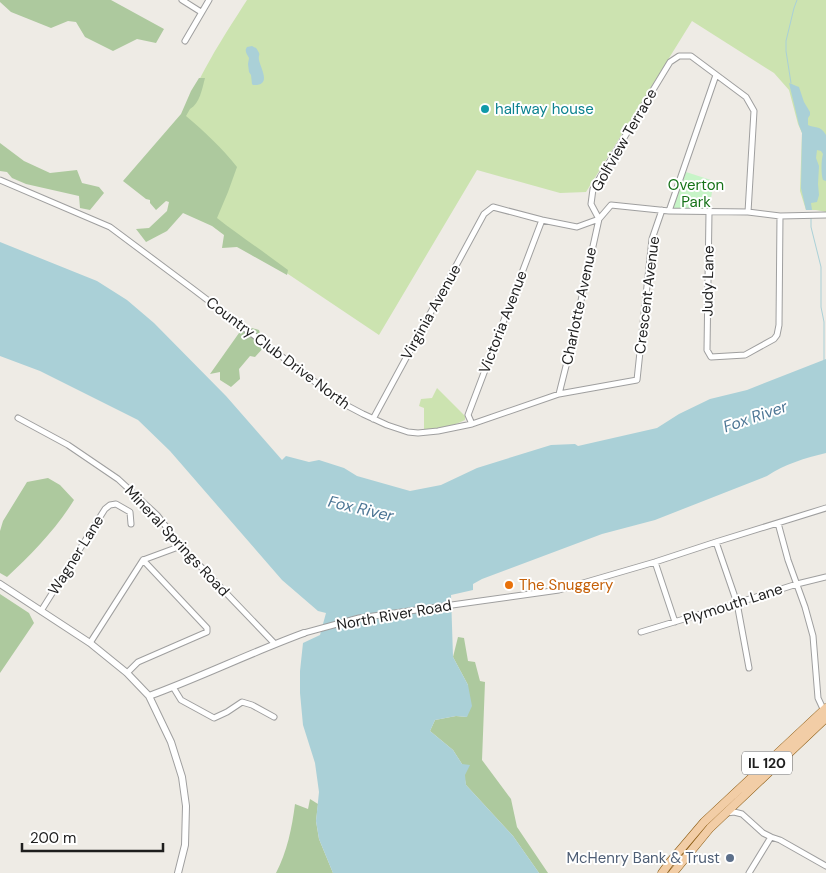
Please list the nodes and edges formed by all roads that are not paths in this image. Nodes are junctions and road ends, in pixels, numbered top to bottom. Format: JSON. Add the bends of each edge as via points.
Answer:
{"nodes":[{"id":1,"x":182,"y":0,"type":"edge"},
{"id":2,"x":208,"y":0,"type":"edge"},
{"id":3,"x":201,"y":12,"type":"junction"},
{"id":4,"x":185,"y":41,"type":"dead end"},
{"id":5,"x":716,"y":75,"type":"junction"},
{"id":6,"x":0,"y":180,"type":"edge"},
{"id":7,"x":662,"y":210,"type":"junction"},
{"id":8,"x":669,"y":211,"type":"junction"},
{"id":9,"x":708,"y":212,"type":"junction"},
{"id":10,"x":748,"y":212,"type":"junction"},
{"id":11,"x":826,"y":215,"type":"edge"},
{"id":12,"x":780,"y":216,"type":"junction"},
{"id":13,"x":599,"y":218,"type":"junction"},
{"id":14,"x":542,"y":220,"type":"junction"},
{"id":15,"x":637,"y":380,"type":"joint"},
{"id":16,"x":560,"y":394,"type":"junction"},
{"id":17,"x":18,"y":418,"type":"dead end"},
{"id":18,"x":372,"y":419,"type":"junction"},
{"id":19,"x":472,"y":424,"type":"junction"},
{"id":20,"x":826,"y":508,"type":"edge"},
{"id":21,"x":778,"y":523,"type":"junction"},
{"id":22,"x":131,"y":524,"type":"dead end"},
{"id":23,"x":716,"y":542,"type":"junction"},
{"id":24,"x":182,"y":546,"type":"junction"},
{"id":25,"x":143,"y":560,"type":"junction"},
{"id":26,"x":655,"y":562,"type":"junction"},
{"id":27,"x":826,"y":577,"type":"edge"},
{"id":28,"x":0,"y":584,"type":"edge"},
{"id":29,"x":797,"y":584,"type":"junction"},
{"id":30,"x":737,"y":604,"type":"junction"},
{"id":31,"x":41,"y":611,"type":"junction"},
{"id":32,"x":675,"y":622,"type":"junction"},
{"id":33,"x":641,"y":632,"type":"dead end"},
{"id":34,"x":304,"y":633,"type":"joint"},
{"id":35,"x":90,"y":643,"type":"junction"},
{"id":36,"x":275,"y":644,"type":"junction"},
{"id":37,"x":749,"y":668,"type":"dead end"},
{"id":38,"x":127,"y":673,"type":"junction"},
{"id":39,"x":173,"y":687,"type":"junction"},
{"id":40,"x":149,"y":696,"type":"junction"},
{"id":41,"x":825,"y":712,"type":"edge"},
{"id":42,"x":274,"y":717,"type":"dead end"},
{"id":43,"x":739,"y":800,"type":"junction"},
{"id":44,"x":725,"y":814,"type":"junction"},
{"id":45,"x":742,"y":814,"type":"junction"},
{"id":46,"x":771,"y":837,"type":"junction"},
{"id":47,"x":826,"y":866,"type":"edge"},
{"id":48,"x":178,"y":873,"type":"edge"},
{"id":49,"x":662,"y":873,"type":"edge"},
{"id":50,"x":673,"y":873,"type":"edge"},
{"id":51,"x":749,"y":873,"type":"edge"}],
"edges":[{"from":1,"to":3,"type":"street"},
{"from":2,"to":3,"type":"street"},
{"from":3,"to":4,"type":"street"},
{"from":5,"to":8,"type":"street"},
{"from":5,"to":10,"type":"street","via":[[746,98],[754,112]]},
{"from":5,"to":13,"type":"street","name":"Golfview Terrace","via":[[691,56],[680,56],[670,62],[592,189],[591,204]]},
{"from":6,"to":18,"type":"street","name":"Country Club Drive North","via":[[110,227],[331,395]]},
{"from":7,"to":8,"type":"street"},
{"from":7,"to":13,"type":"street","via":[[611,205]]},
{"from":7,"to":15,"type":"street","name":"Crescent Avenue","via":[[652,239]]},
{"from":8,"to":9,"type":"street"},
{"from":9,"to":10,"type":"street"},
{"from":9,"to":12,"type":"street","name":"Judy Lane","via":[[706,350],[711,357],[746,355],[777,335]]},
{"from":10,"to":12,"type":"street"},
{"from":11,"to":12,"type":"street"},
{"from":13,"to":14,"type":"street","via":[[577,227]]},
{"from":13,"to":16,"type":"street","name":"Charlotte Avenue"},
{"from":14,"to":18,"type":"street","name":"Virginia Avenue","via":[[493,207],[484,214]]},
{"from":14,"to":19,"type":"street","name":"Victoria Avenue","via":[[468,415]]},
{"from":15,"to":16,"type":"street","name":"Country Club Drive North"},
{"from":16,"to":19,"type":"street","name":"Country Club Drive North"},
{"from":17,"to":24,"type":"street","name":"Mineral Springs Road","via":[[68,445],[118,479],[157,515]]},
{"from":18,"to":19,"type":"street","name":"Country Club Drive North","via":[[418,433]]},
{"from":20,"to":21,"type":"street","name":"North River Road"},
{"from":21,"to":23,"type":"street","name":"North River Road"},
{"from":21,"to":29,"type":"street"},
{"from":22,"to":31,"type":"street","name":"Wagner Lane","via":[[130,512],[125,508],[116,504],[105,509]]},
{"from":23,"to":26,"type":"street","name":"North River Road"},
{"from":23,"to":30,"type":"street"},
{"from":24,"to":25,"type":"street"},
{"from":24,"to":36,"type":"street","name":"Mineral Springs Road"},
{"from":25,"to":35,"type":"street"},
{"from":25,"to":38,"type":"street","via":[[207,628],[207,632],[138,662]]},
{"from":26,"to":32,"type":"street"},
{"from":26,"to":34,"type":"street","name":"North River Road","via":[[559,590],[359,618]]},
{"from":27,"to":29,"type":"street","name":"Plymouth Lane"},
{"from":28,"to":31,"type":"street"},
{"from":29,"to":30,"type":"street","name":"Plymouth Lane"},
{"from":29,"to":41,"type":"street","via":[[813,636],[818,698]]},
{"from":30,"to":32,"type":"street","name":"Plymouth Lane"},
{"from":30,"to":37,"type":"street"},
{"from":31,"to":35,"type":"street"},
{"from":32,"to":33,"type":"street","name":"Plymouth Lane"},
{"from":34,"to":36,"type":"street","name":"North River Road"},
{"from":35,"to":38,"type":"street"},
{"from":36,"to":39,"type":"street","name":"North River Road"},
{"from":38,"to":40,"type":"street"},
{"from":39,"to":40,"type":"street","name":"North River Road"},
{"from":39,"to":42,"type":"street","via":[[181,700],[214,718],[242,702]]},
{"from":40,"to":48,"type":"street","via":[[171,742],[182,777],[185,835]]},
{"from":41,"to":43,"type":"main road","number":"IL 120","via":[[780,763]]},
{"from":41,"to":49,"type":"main road","number":"IL 120","via":[[704,822]]},
{"from":43,"to":44,"type":"main road","number":"IL 120"},
{"from":43,"to":45,"type":"street"},
{"from":44,"to":45,"type":"street"},
{"from":44,"to":50,"type":"main road","number":"IL 120"},
{"from":45,"to":46,"type":"street"},
{"from":46,"to":47,"type":"street"},
{"from":46,"to":51,"type":"street"}]}
